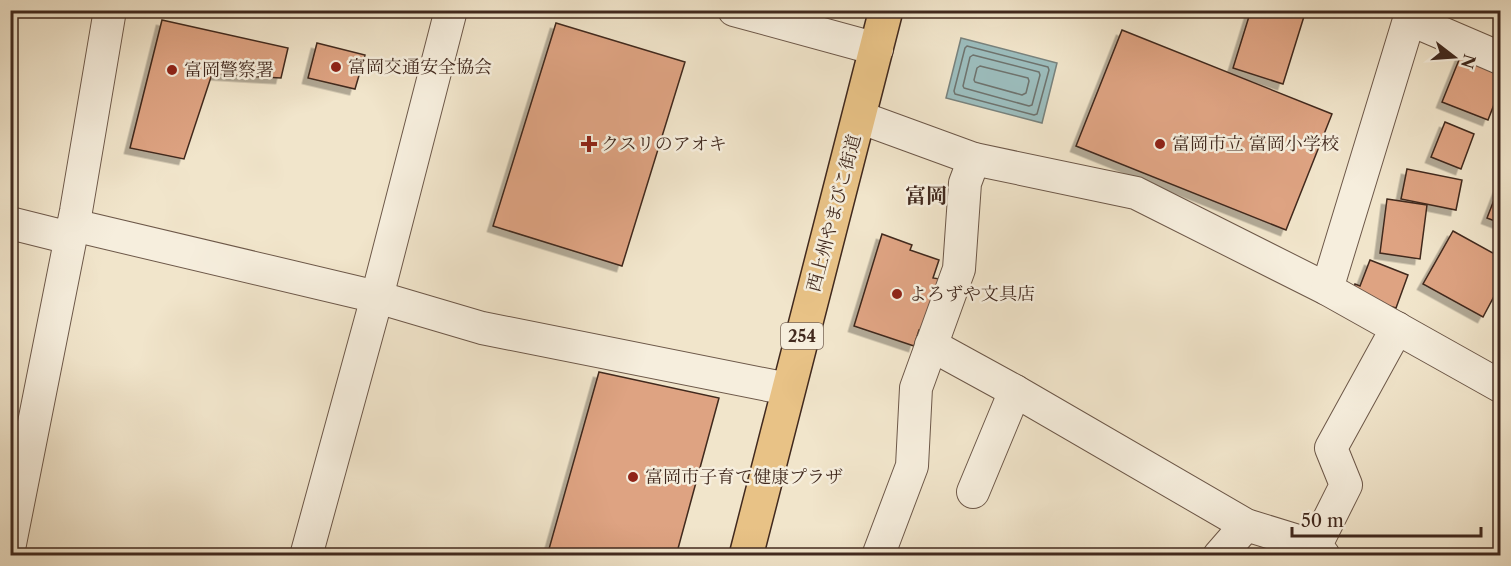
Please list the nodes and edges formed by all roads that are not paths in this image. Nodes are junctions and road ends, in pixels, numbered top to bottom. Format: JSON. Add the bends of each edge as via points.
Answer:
{"nodes":[{"id":1,"x":110,"y":10,"type":"edge"},
{"id":2,"x":451,"y":10,"type":"edge"},
{"id":3,"x":734,"y":10,"type":"edge"},
{"id":4,"x":886,"y":10,"type":"edge"},
{"id":5,"x":1410,"y":15,"type":"edge"},
{"id":6,"x":877,"y":49,"type":"junction"},
{"id":7,"x":1500,"y":57,"type":"edge"},
{"id":8,"x":859,"y":117,"type":"junction"},
{"id":9,"x":974,"y":159,"type":"junction"},
{"id":10,"x":10,"y":223,"type":"edge"},
{"id":11,"x":71,"y":231,"type":"junction"},
{"id":12,"x":1327,"y":289,"type":"junction"},
{"id":13,"x":377,"y":297,"type":"junction"},
{"id":14,"x":1397,"y":328,"type":"junction"},
{"id":15,"x":931,"y":345,"type":"junction"},
{"id":16,"x":1500,"y":386,"type":"edge"},
{"id":17,"x":788,"y":389,"type":"junction"},
{"id":18,"x":1015,"y":391,"type":"junction"},
{"id":19,"x":973,"y":492,"type":"dead end"},
{"id":20,"x":1246,"y":525,"type":"junction"},
{"id":21,"x":10,"y":543,"type":"edge"},
{"id":22,"x":1320,"y":550,"type":"edge"},
{"id":23,"x":307,"y":555,"type":"edge"},
{"id":24,"x":746,"y":555,"type":"edge"},
{"id":25,"x":878,"y":555,"type":"edge"},
{"id":26,"x":1219,"y":555,"type":"edge"}],
"edges":[{"from":1,"to":11,"type":"street"},
{"from":2,"to":13,"type":"street"},
{"from":3,"to":6,"type":"street"},
{"from":4,"to":6,"type":"highway","name":"西上州やまびこ街道","number":"254"},
{"from":5,"to":7,"type":"street"},
{"from":5,"to":12,"type":"street"},
{"from":6,"to":8,"type":"highway","name":"西上州やまびこ街道","number":"254"},
{"from":8,"to":9,"type":"street"},
{"from":8,"to":17,"type":"highway","name":"西上州やまびこ街道","number":"254"},
{"from":9,"to":12,"type":"street","via":[[1136,193]]},
{"from":9,"to":15,"type":"street","via":[[965,183],[959,269]]},
{"from":10,"to":11,"type":"street"},
{"from":11,"to":13,"type":"street"},
{"from":11,"to":21,"type":"street"},
{"from":12,"to":14,"type":"street"},
{"from":13,"to":17,"type":"street","via":[[482,328]]},
{"from":13,"to":23,"type":"street"},
{"from":14,"to":16,"type":"street"},
{"from":14,"to":22,"type":"street","via":[[1331,448],[1346,485]]},
{"from":15,"to":18,"type":"street"},
{"from":15,"to":25,"type":"street","via":[[916,388],[912,466]]},
{"from":17,"to":24,"type":"highway","name":"西上州やまびこ街道","number":"254"},
{"from":18,"to":19,"type":"street"},
{"from":18,"to":20,"type":"street"},
{"from":20,"to":22,"type":"street"},
{"from":20,"to":26,"type":"street"}]}
